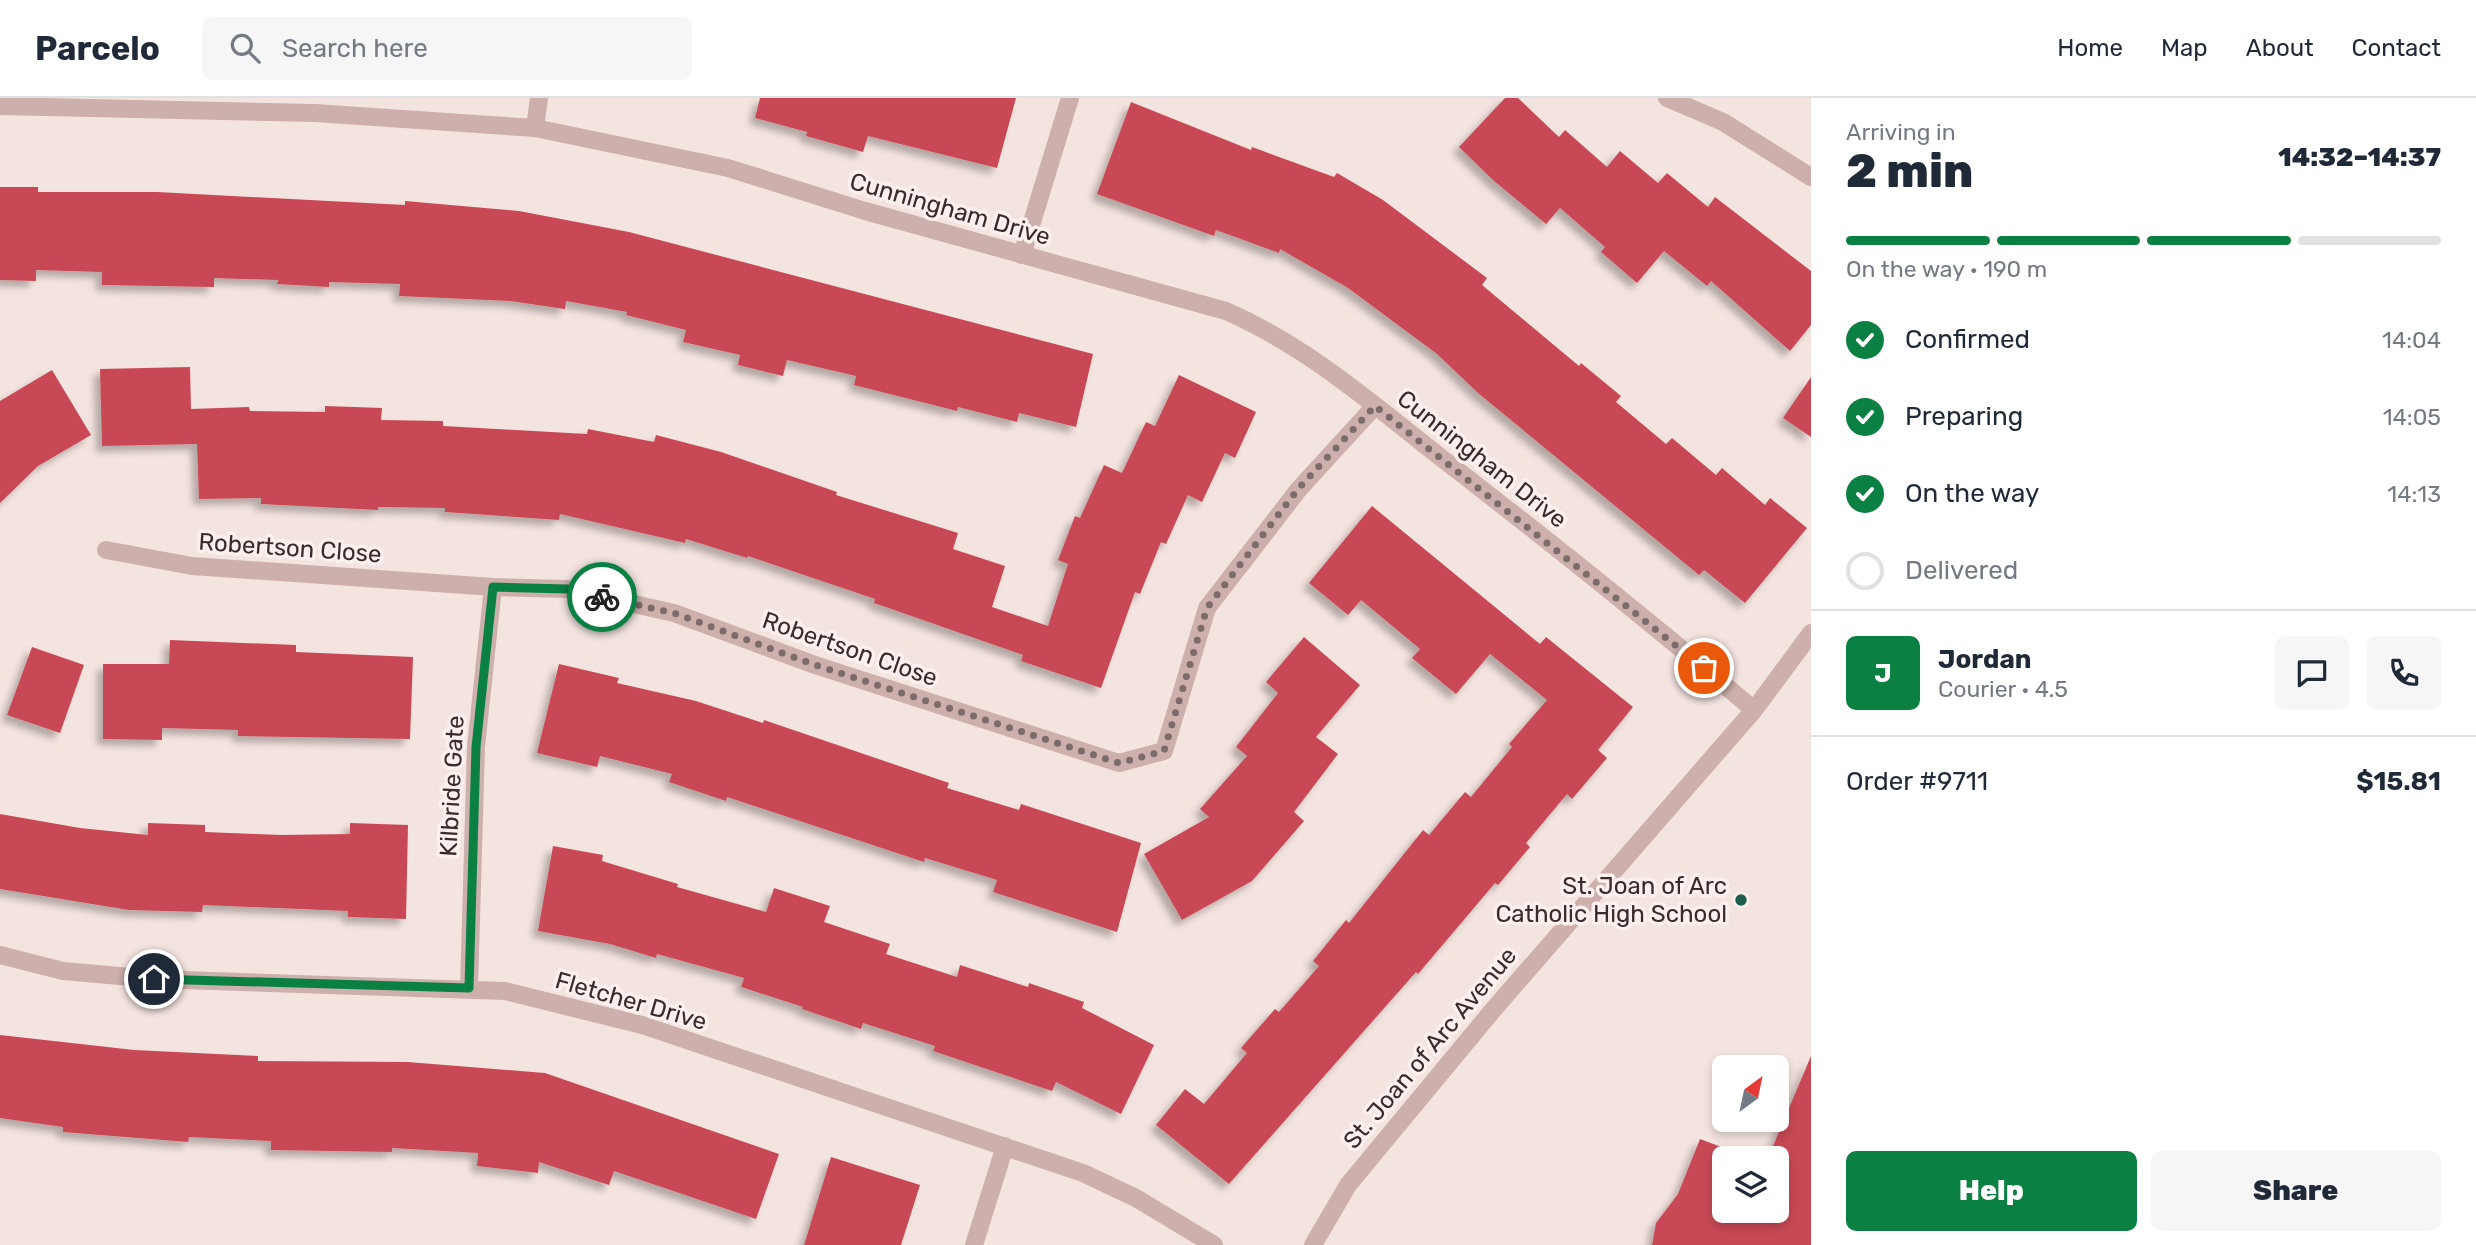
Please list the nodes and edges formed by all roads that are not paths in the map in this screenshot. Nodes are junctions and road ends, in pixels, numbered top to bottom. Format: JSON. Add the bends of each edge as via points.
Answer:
{"nodes":[{"id":1,"x":538,"y":98,"type":"edge"},
{"id":2,"x":1070,"y":98,"type":"edge"},
{"id":3,"x":1667,"y":98,"type":"edge"},
{"id":4,"x":0,"y":106,"type":"edge"},
{"id":5,"x":536,"y":128,"type":"junction"},
{"id":6,"x":1811,"y":177,"type":"edge"},
{"id":7,"x":1022,"y":255,"type":"junction"},
{"id":8,"x":1375,"y":406,"type":"junction"},
{"id":9,"x":106,"y":550,"type":"dead end"},
{"id":10,"x":493,"y":587,"type":"junction"},
{"id":11,"x":1811,"y":633,"type":"edge"},
{"id":12,"x":1754,"y":710,"type":"junction"},
{"id":13,"x":0,"y":955,"type":"edge"},
{"id":14,"x":469,"y":988,"type":"junction"},
{"id":15,"x":1004,"y":1146,"type":"junction"},
{"id":16,"x":974,"y":1245,"type":"edge"},
{"id":17,"x":1214,"y":1245,"type":"edge"},
{"id":18,"x":1313,"y":1245,"type":"edge"}],
"edges":[{"from":1,"to":5,"type":"street"},
{"from":2,"to":7,"type":"street"},
{"from":3,"to":6,"type":"street","via":[[1723,122]]},
{"from":4,"to":5,"type":"street","name":"Cunningham Drive","via":[[315,113]]},
{"from":5,"to":7,"type":"street","name":"Cunningham Drive","via":[[728,168]]},
{"from":7,"to":8,"type":"street","name":"Cunningham Drive","via":[[1226,311],[1271,331]]},
{"from":8,"to":10,"type":"street","name":"Robertson Close","via":[[1298,489],[1207,608],[1164,751],[1119,763],[815,665],[674,613],[567,589]]},
{"from":8,"to":12,"type":"street","name":"Cunningham Drive"},
{"from":9,"to":10,"type":"street","name":"Robertson Close","via":[[192,566]]},
{"from":10,"to":14,"type":"street","name":"Kilbride Gate","via":[[476,747]]},
{"from":11,"to":12,"type":"street","name":"St. Joan of Arc Avenue"},
{"from":12,"to":18,"type":"street","name":"St. Joan of Arc Avenue","via":[[1348,1185]]},
{"from":13,"to":14,"type":"street","name":"Fletcher Drive","via":[[63,971],[154,979]]},
{"from":14,"to":15,"type":"street","name":"Fletcher Drive","via":[[505,991],[631,1022]]},
{"from":15,"to":16,"type":"street"},
{"from":15,"to":17,"type":"street","name":"Fletcher Drive","via":[[1094,1178]]}]}
